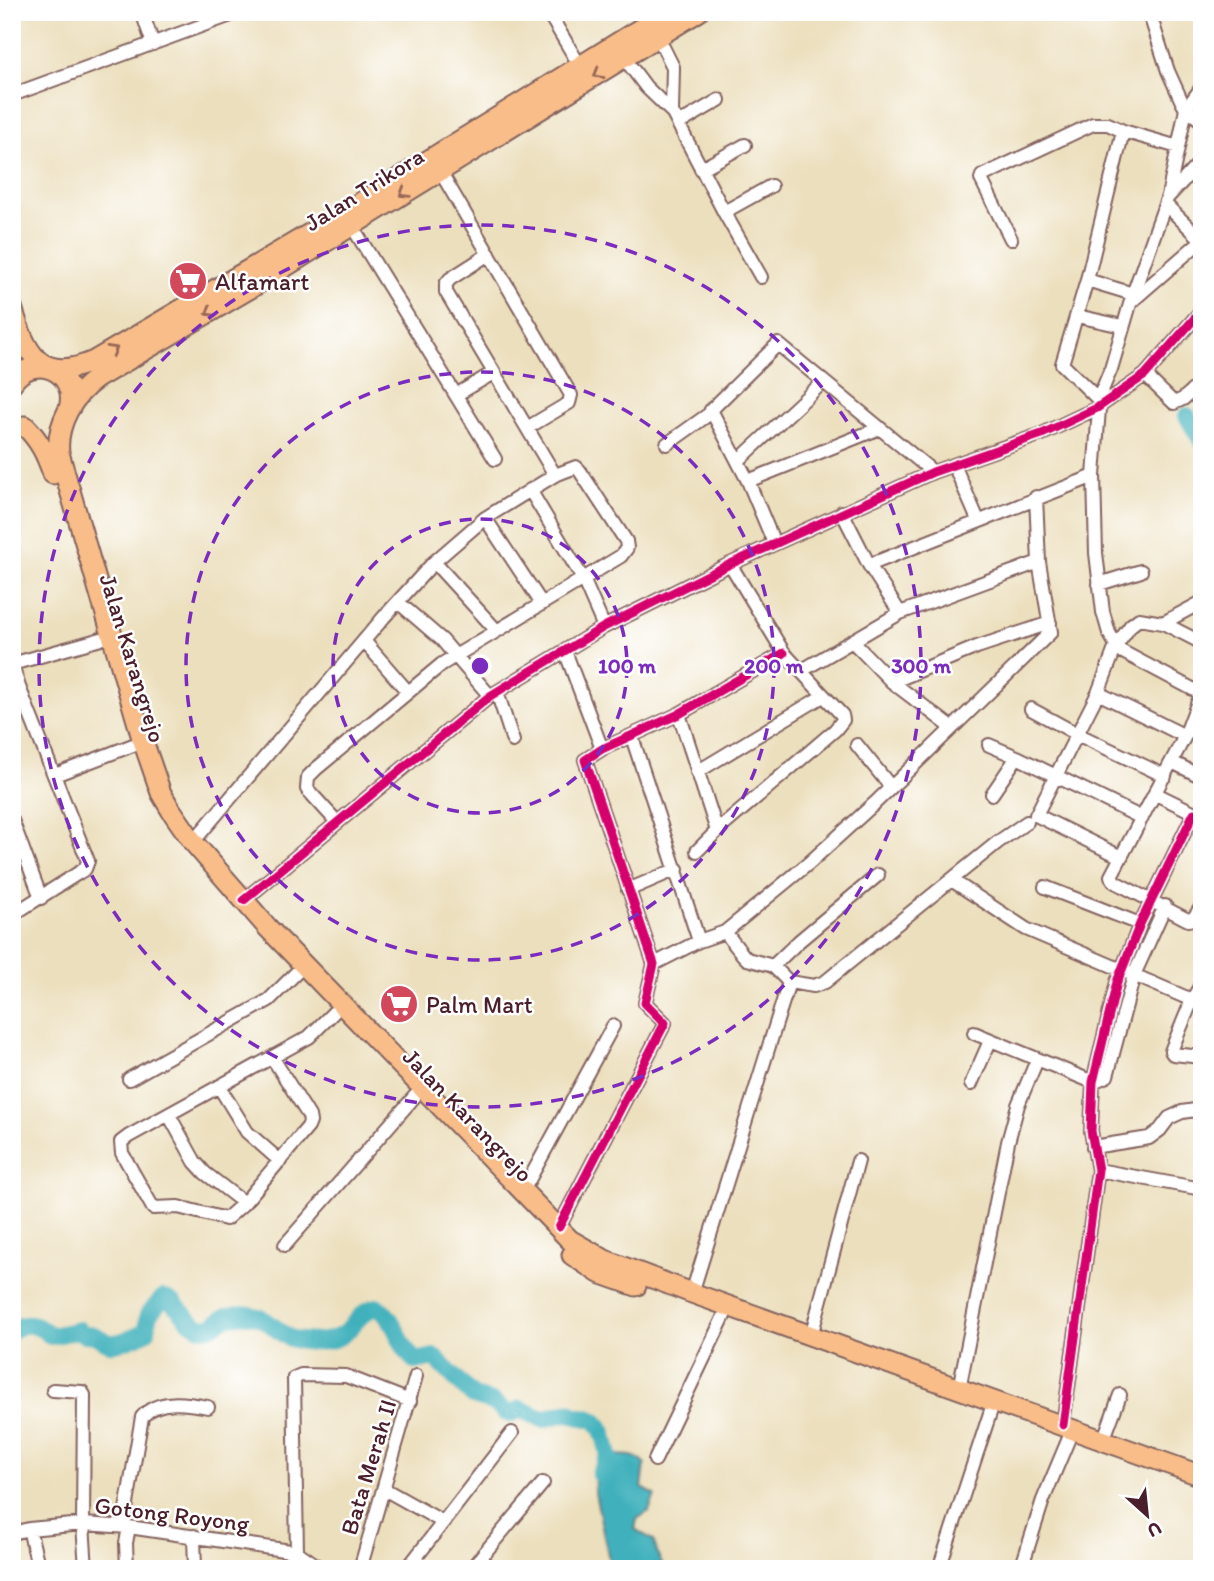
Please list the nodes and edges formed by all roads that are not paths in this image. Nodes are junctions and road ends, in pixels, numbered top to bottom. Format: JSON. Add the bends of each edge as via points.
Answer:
{"nodes":[{"id":1,"x":142,"y":12,"type":"edge"},
{"id":2,"x":239,"y":12,"type":"edge"},
{"id":3,"x":548,"y":12,"type":"edge"},
{"id":4,"x":698,"y":12,"type":"edge"},
{"id":5,"x":1149,"y":12,"type":"edge"},
{"id":6,"x":224,"y":15,"type":"edge"},
{"id":7,"x":670,"y":17,"type":"edge"},
{"id":8,"x":658,"y":37,"type":"junction"},
{"id":9,"x":153,"y":44,"type":"junction"},
{"id":10,"x":625,"y":59,"type":"junction"},
{"id":11,"x":580,"y":66,"type":"junction"},
{"id":12,"x":1202,"y":87,"type":"edge"},
{"id":13,"x":12,"y":95,"type":"edge"},
{"id":14,"x":719,"y":100,"type":"dead end"},
{"id":15,"x":1186,"y":109,"type":"junction"},
{"id":16,"x":675,"y":118,"type":"junction"},
{"id":17,"x":1202,"y":121,"type":"edge"},
{"id":18,"x":1123,"y":131,"type":"junction"},
{"id":19,"x":745,"y":145,"type":"dead end"},
{"id":20,"x":1178,"y":147,"type":"junction"},
{"id":21,"x":1202,"y":160,"type":"edge"},
{"id":22,"x":701,"y":169,"type":"junction"},
{"id":23,"x":440,"y":171,"type":"junction"},
{"id":24,"x":771,"y":186,"type":"dead end"},
{"id":25,"x":1166,"y":200,"type":"junction"},
{"id":26,"x":724,"y":212,"type":"junction"},
{"id":27,"x":352,"y":226,"type":"junction"},
{"id":28,"x":1011,"y":239,"type":"dead end"},
{"id":29,"x":1202,"y":240,"type":"edge"},
{"id":30,"x":489,"y":254,"type":"junction"},
{"id":31,"x":761,"y":277,"type":"dead end"},
{"id":32,"x":1087,"y":279,"type":"junction"},
{"id":33,"x":1132,"y":298,"type":"junction"},
{"id":34,"x":12,"y":307,"type":"edge"},
{"id":35,"x":1202,"y":310,"type":"edge"},
{"id":36,"x":1077,"y":316,"type":"junction"},
{"id":37,"x":1122,"y":326,"type":"junction"},
{"id":38,"x":12,"y":338,"type":"edge"},
{"id":39,"x":50,"y":368,"type":"junction"},
{"id":40,"x":493,"y":373,"type":"junction"},
{"id":41,"x":1145,"y":375,"type":"junction"},
{"id":42,"x":12,"y":382,"type":"edge"},
{"id":43,"x":823,"y":382,"type":"junction"},
{"id":44,"x":1201,"y":382,"type":"edge"},
{"id":45,"x":456,"y":395,"type":"junction"},
{"id":46,"x":1098,"y":404,"type":"junction"},
{"id":47,"x":712,"y":412,"type":"junction"},
{"id":48,"x":66,"y":415,"type":"junction"},
{"id":49,"x":17,"y":422,"type":"edge"},
{"id":50,"x":527,"y":428,"type":"junction"},
{"id":51,"x":880,"y":428,"type":"junction"},
{"id":52,"x":667,"y":444,"type":"dead end"},
{"id":53,"x":495,"y":459,"type":"dead end"},
{"id":54,"x":738,"y":461,"type":"junction"},
{"id":55,"x":954,"y":465,"type":"junction"},
{"id":56,"x":933,"y":472,"type":"junction"},
{"id":57,"x":555,"y":475,"type":"junction"},
{"id":58,"x":1094,"y":476,"type":"junction"},
{"id":59,"x":748,"y":481,"type":"junction"},
{"id":60,"x":530,"y":490,"type":"junction"},
{"id":61,"x":1036,"y":497,"type":"junction"},
{"id":62,"x":842,"y":512,"type":"junction"},
{"id":63,"x":485,"y":518,"type":"junction"},
{"id":64,"x":978,"y":520,"type":"junction"},
{"id":65,"x":774,"y":543,"type":"junction"},
{"id":66,"x":434,"y":562,"type":"junction"},
{"id":67,"x":1039,"y":562,"type":"junction"},
{"id":68,"x":730,"y":564,"type":"junction"},
{"id":69,"x":869,"y":565,"type":"junction"},
{"id":70,"x":1141,"y":571,"type":"dead end"},
{"id":71,"x":583,"y":579,"type":"junction"},
{"id":72,"x":1099,"y":584,"type":"junction"},
{"id":73,"x":398,"y":602,"type":"junction"},
{"id":74,"x":1202,"y":602,"type":"edge"},
{"id":75,"x":542,"y":604,"type":"junction"},
{"id":76,"x":900,"y":613,"type":"junction"},
{"id":77,"x":1051,"y":623,"type":"junction"},
{"id":78,"x":1163,"y":623,"type":"junction"},
{"id":79,"x":604,"y":627,"type":"junction"},
{"id":80,"x":497,"y":631,"type":"junction"},
{"id":81,"x":101,"y":639,"type":"junction"},
{"id":82,"x":364,"y":641,"type":"junction"},
{"id":83,"x":852,"y":641,"type":"junction"},
{"id":84,"x":1202,"y":643,"type":"edge"},
{"id":85,"x":1116,"y":646,"type":"junction"},
{"id":86,"x":565,"y":651,"type":"junction"},
{"id":87,"x":784,"y":653,"type":"junction"},
{"id":88,"x":456,"y":655,"type":"junction"},
{"id":89,"x":12,"y":664,"type":"edge"},
{"id":90,"x":801,"y":671,"type":"junction"},
{"id":91,"x":892,"y":682,"type":"junction"},
{"id":92,"x":15,"y":688,"type":"edge"},
{"id":93,"x":408,"y":692,"type":"junction"},
{"id":94,"x":1201,"y":692,"type":"edge"},
{"id":95,"x":1098,"y":693,"type":"junction"},
{"id":96,"x":494,"y":694,"type":"junction"},
{"id":97,"x":823,"y":696,"type":"junction"},
{"id":98,"x":1031,"y":709,"type":"dead end"},
{"id":99,"x":679,"y":714,"type":"junction"},
{"id":100,"x":951,"y":727,"type":"junction"},
{"id":101,"x":1077,"y":734,"type":"junction"},
{"id":102,"x":1185,"y":736,"type":"junction"},
{"id":103,"x":632,"y":737,"type":"junction"},
{"id":104,"x":513,"y":741,"type":"dead end"},
{"id":105,"x":133,"y":745,"type":"junction"},
{"id":106,"x":857,"y":745,"type":"dead end"},
{"id":107,"x":989,"y":745,"type":"dead end"},
{"id":108,"x":602,"y":749,"type":"junction"},
{"id":109,"x":1017,"y":757,"type":"junction"},
{"id":110,"x":1172,"y":762,"type":"junction"},
{"id":111,"x":697,"y":772,"type":"junction"},
{"id":112,"x":55,"y":775,"type":"junction"},
{"id":113,"x":1056,"y":776,"type":"junction"},
{"id":114,"x":1165,"y":776,"type":"junction"},
{"id":115,"x":1202,"y":777,"type":"edge"},
{"id":116,"x":891,"y":786,"type":"junction"},
{"id":117,"x":992,"y":794,"type":"dead end"},
{"id":118,"x":1156,"y":794,"type":"junction"},
{"id":119,"x":1142,"y":818,"type":"junction"},
{"id":120,"x":12,"y":820,"type":"edge"},
{"id":121,"x":337,"y":822,"type":"junction"},
{"id":122,"x":1027,"y":822,"type":"dead end"},
{"id":123,"x":716,"y":831,"type":"junction"},
{"id":124,"x":193,"y":842,"type":"junction"},
{"id":125,"x":697,"y":851,"type":"dead end"},
{"id":126,"x":1121,"y":857,"type":"junction"},
{"id":127,"x":677,"y":869,"type":"junction"},
{"id":128,"x":878,"y":875,"type":"dead end"},
{"id":129,"x":953,"y":881,"type":"junction"},
{"id":130,"x":1045,"y":887,"type":"dead end"},
{"id":131,"x":628,"y":890,"type":"junction"},
{"id":132,"x":41,"y":898,"type":"junction"},
{"id":133,"x":244,"y":900,"type":"junction"},
{"id":134,"x":1152,"y":901,"type":"junction"},
{"id":135,"x":1165,"y":906,"type":"junction"},
{"id":136,"x":1202,"y":906,"type":"edge"},
{"id":137,"x":12,"y":915,"type":"edge"},
{"id":138,"x":1140,"y":924,"type":"junction"},
{"id":139,"x":725,"y":932,"type":"junction"},
{"id":140,"x":699,"y":941,"type":"junction"},
{"id":141,"x":654,"y":964,"type":"junction"},
{"id":142,"x":774,"y":966,"type":"junction"},
{"id":143,"x":300,"y":969,"type":"junction"},
{"id":144,"x":1120,"y":971,"type":"junction"},
{"id":145,"x":1134,"y":975,"type":"junction"},
{"id":146,"x":789,"y":982,"type":"junction"},
{"id":147,"x":1202,"y":983,"type":"edge"},
{"id":148,"x":1192,"y":1000,"type":"junction"},
{"id":149,"x":334,"y":1012,"type":"junction"},
{"id":150,"x":613,"y":1026,"type":"dead end"},
{"id":151,"x":974,"y":1033,"type":"dead end"},
{"id":152,"x":990,"y":1041,"type":"junction"},
{"id":153,"x":272,"y":1057,"type":"junction"},
{"id":154,"x":1202,"y":1057,"type":"edge"},
{"id":155,"x":1037,"y":1060,"type":"junction"},
{"id":156,"x":129,"y":1079,"type":"dead end"},
{"id":157,"x":1093,"y":1082,"type":"junction"},
{"id":158,"x":971,"y":1084,"type":"dead end"},
{"id":159,"x":220,"y":1088,"type":"junction"},
{"id":160,"x":415,"y":1096,"type":"junction"},
{"id":161,"x":1202,"y":1109,"type":"edge"},
{"id":162,"x":169,"y":1115,"type":"junction"},
{"id":163,"x":472,"y":1146,"type":"junction"},
{"id":164,"x":1093,"y":1147,"type":"junction"},
{"id":165,"x":279,"y":1161,"type":"junction"},
{"id":166,"x":858,"y":1161,"type":"dead end"},
{"id":167,"x":1098,"y":1170,"type":"junction"},
{"id":168,"x":1202,"y":1189,"type":"edge"},
{"id":169,"x":523,"y":1191,"type":"junction"},
{"id":170,"x":244,"y":1203,"type":"junction"},
{"id":171,"x":559,"y":1227,"type":"junction"},
{"id":172,"x":285,"y":1245,"type":"dead end"},
{"id":173,"x":692,"y":1293,"type":"junction"},
{"id":174,"x":724,"y":1316,"type":"junction"},
{"id":175,"x":758,"y":1322,"type":"junction"},
{"id":176,"x":811,"y":1336,"type":"junction"},
{"id":177,"x":416,"y":1376,"type":"dead end"},
{"id":178,"x":959,"y":1389,"type":"junction"},
{"id":179,"x":53,"y":1390,"type":"dead end"},
{"id":180,"x":1119,"y":1395,"type":"dead end"},
{"id":181,"x":410,"y":1401,"type":"junction"},
{"id":182,"x":208,"y":1407,"type":"dead end"},
{"id":183,"x":991,"y":1410,"type":"junction"},
{"id":184,"x":1066,"y":1431,"type":"junction"},
{"id":185,"x":512,"y":1433,"type":"dead end"},
{"id":186,"x":1103,"y":1441,"type":"junction"},
{"id":187,"x":655,"y":1460,"type":"dead end"},
{"id":188,"x":1202,"y":1476,"type":"edge"},
{"id":189,"x":543,"y":1483,"type":"dead end"},
{"id":190,"x":1202,"y":1484,"type":"edge"},
{"id":191,"x":384,"y":1489,"type":"junction"},
{"id":192,"x":443,"y":1522,"type":"junction"},
{"id":193,"x":83,"y":1524,"type":"junction"},
{"id":194,"x":126,"y":1527,"type":"junction"},
{"id":195,"x":29,"y":1529,"type":"junction"},
{"id":196,"x":12,"y":1533,"type":"edge"},
{"id":197,"x":194,"y":1536,"type":"junction"},
{"id":198,"x":297,"y":1552,"type":"junction"},
{"id":199,"x":39,"y":1569,"type":"edge"},
{"id":200,"x":86,"y":1569,"type":"edge"},
{"id":201,"x":127,"y":1569,"type":"edge"},
{"id":202,"x":195,"y":1569,"type":"edge"},
{"id":203,"x":322,"y":1569,"type":"edge"},
{"id":204,"x":360,"y":1569,"type":"edge"},
{"id":205,"x":407,"y":1569,"type":"edge"},
{"id":206,"x":471,"y":1569,"type":"edge"},
{"id":207,"x":939,"y":1569,"type":"edge"},
{"id":208,"x":1021,"y":1569,"type":"edge"}],
"edges":[{"from":1,"to":9,"type":"street"},
{"from":2,"to":6,"type":"street"},
{"from":3,"to":11,"type":"street"},
{"from":4,"to":7,"type":"main road","name":"Jalan Trikora"},
{"from":5,"to":15,"type":"street"},
{"from":6,"to":9,"type":"street"},
{"from":7,"to":8,"type":"main road","name":"Jalan Trikora"},
{"from":7,"to":11,"type":"main road","name":"Jalan Trikora"},
{"from":8,"to":10,"type":"main road","name":"Jalan Trikora"},
{"from":8,"to":16,"type":"street","via":[[673,67]]},
{"from":9,"to":13,"type":"street"},
{"from":10,"to":16,"type":"street"},
{"from":10,"to":23,"type":"main road","name":"Jalan Trikora","one_way":true},
{"from":39,"to":11,"type":"main road","name":"Jalan Trikora","one_way":true,"via":[[81,366],[136,337]]},
{"from":12,"to":15,"type":"street"},
{"from":14,"to":16,"type":"street"},
{"from":15,"to":17,"type":"street"},
{"from":15,"to":20,"type":"street"},
{"from":16,"to":22,"type":"street"},
{"from":18,"to":20,"type":"street"},
{"from":18,"to":28,"type":"street","via":[[1093,124],[982,176]]},
{"from":18,"to":32,"type":"street"},
{"from":19,"to":22,"type":"street"},
{"from":20,"to":25,"type":"street"},
{"from":21,"to":25,"type":"street"},
{"from":22,"to":26,"type":"street"},
{"from":23,"to":27,"type":"main road","name":"Jalan Trikora","one_way":true},
{"from":23,"to":30,"type":"street"},
{"from":24,"to":26,"type":"street"},
{"from":25,"to":29,"type":"street"},
{"from":25,"to":33,"type":"street"},
{"from":26,"to":31,"type":"street"},
{"from":27,"to":45,"type":"street"},
{"from":27,"to":48,"type":"main road","name":"Jalan Trikora","one_way":true,"via":[[97,378],[80,391]]},
{"from":29,"to":33,"type":"street"},
{"from":30,"to":40,"type":"street","via":[[450,279],[445,289]]},
{"from":30,"to":50,"type":"street","via":[[571,395],[569,402]]},
{"from":32,"to":33,"type":"street"},
{"from":32,"to":36,"type":"street"},
{"from":33,"to":37,"type":"street"},
{"from":34,"to":39,"type":"main road","via":[[32,355]]},
{"from":35,"to":41,"type":"street"},
{"from":36,"to":37,"type":"street"},
{"from":36,"to":46,"type":"street","via":[[1062,365]]},
{"from":37,"to":46,"type":"street"},
{"from":38,"to":42,"type":"main road","via":[[18,363]]},
{"from":39,"to":42,"type":"main road","name":"Jalan Trikora","via":[[23,371]]},
{"from":39,"to":48,"type":"main road","via":[[69,388]]},
{"from":40,"to":45,"type":"street"},
{"from":40,"to":50,"type":"street"},
{"from":41,"to":44,"type":"street","via":[[1174,403]]},
{"from":41,"to":46,"type":"street"},
{"from":43,"to":47,"type":"street","via":[[778,344]]},
{"from":43,"to":51,"type":"street"},
{"from":43,"to":54,"type":"street"},
{"from":45,"to":53,"type":"street"},
{"from":46,"to":55,"type":"street","via":[[1042,434]]},
{"from":46,"to":58,"type":"street"},
{"from":47,"to":52,"type":"street"},
{"from":47,"to":54,"type":"street"},
{"from":48,"to":49,"type":"main road","via":[[52,427],[34,429]]},
{"from":48,"to":124,"type":"main road","name":"Jalan Karangrejo","via":[[59,435],[61,464],[142,737],[161,793]]},
{"from":49,"to":81,"type":"main road","name":"Jalan Karangrejo","via":[[44,447]]},
{"from":50,"to":57,"type":"street"},
{"from":51,"to":56,"type":"street"},
{"from":51,"to":59,"type":"street"},
{"from":54,"to":59,"type":"street"},
{"from":55,"to":56,"type":"street"},
{"from":55,"to":64,"type":"street"},
{"from":56,"to":62,"type":"street"},
{"from":57,"to":60,"type":"street"},
{"from":57,"to":71,"type":"street","via":[[576,467],[626,541],[621,556]]},
{"from":58,"to":61,"type":"street"},
{"from":58,"to":72,"type":"street"},
{"from":59,"to":65,"type":"street"},
{"from":60,"to":63,"type":"street"},
{"from":60,"to":71,"type":"street"},
{"from":61,"to":64,"type":"street"},
{"from":61,"to":67,"type":"street"},
{"from":62,"to":65,"type":"street"},
{"from":62,"to":69,"type":"street"},
{"from":63,"to":66,"type":"street"},
{"from":63,"to":75,"type":"street"},
{"from":64,"to":69,"type":"street"},
{"from":65,"to":68,"type":"street"},
{"from":66,"to":73,"type":"street"},
{"from":66,"to":80,"type":"street"},
{"from":67,"to":76,"type":"street"},
{"from":67,"to":77,"type":"street"},
{"from":68,"to":79,"type":"street"},
{"from":68,"to":87,"type":"street"},
{"from":69,"to":76,"type":"street"},
{"from":70,"to":72,"type":"street"},
{"from":71,"to":75,"type":"street"},
{"from":71,"to":79,"type":"street"},
{"from":72,"to":85,"type":"street","via":[[1102,612]]},
{"from":73,"to":82,"type":"street"},
{"from":73,"to":88,"type":"street"},
{"from":74,"to":78,"type":"street"},
{"from":75,"to":80,"type":"street"},
{"from":76,"to":83,"type":"street"},
{"from":77,"to":91,"type":"street"},
{"from":77,"to":100,"type":"street","via":[[1047,637]]},
{"from":78,"to":84,"type":"street"},
{"from":78,"to":85,"type":"street","via":[[1136,620]]},
{"from":79,"to":86,"type":"street"},
{"from":80,"to":88,"type":"street"},
{"from":81,"to":89,"type":"street"},
{"from":81,"to":105,"type":"main road","name":"Jalan Karangrejo"},
{"from":82,"to":93,"type":"street"},
{"from":82,"to":124,"type":"street"},
{"from":83,"to":90,"type":"street"},
{"from":83,"to":91,"type":"street"},
{"from":85,"to":94,"type":"street","via":[[1132,659]]},
{"from":85,"to":95,"type":"street"},
{"from":86,"to":96,"type":"street"},
{"from":86,"to":108,"type":"street"},
{"from":87,"to":90,"type":"street"},
{"from":87,"to":99,"type":"street"},
{"from":88,"to":93,"type":"street"},
{"from":88,"to":96,"type":"street"},
{"from":89,"to":92,"type":"street"},
{"from":90,"to":97,"type":"street"},
{"from":91,"to":100,"type":"street"},
{"from":92,"to":112,"type":"street"},
{"from":93,"to":121,"type":"street","via":[[308,777],[307,789]]},
{"from":94,"to":102,"type":"street"},
{"from":95,"to":101,"type":"street"},
{"from":95,"to":102,"type":"street"},
{"from":96,"to":104,"type":"street"},
{"from":96,"to":121,"type":"street"},
{"from":97,"to":111,"type":"street"},
{"from":97,"to":123,"type":"street","via":[[842,715],[841,724]]},
{"from":98,"to":101,"type":"street"},
{"from":99,"to":103,"type":"street"},
{"from":99,"to":111,"type":"street"},
{"from":100,"to":116,"type":"street"},
{"from":101,"to":113,"type":"street"},
{"from":101,"to":114,"type":"street"},
{"from":102,"to":110,"type":"street"},
{"from":103,"to":108,"type":"street"},
{"from":103,"to":127,"type":"street"},
{"from":105,"to":112,"type":"street"},
{"from":105,"to":143,"type":"main road","name":"Jalan Karangrejo","via":[[156,806],[183,847],[258,934]]},
{"from":106,"to":116,"type":"street"},
{"from":107,"to":109,"type":"street"},
{"from":108,"to":131,"type":"street","via":[[587,757],[586,768]]},
{"from":109,"to":113,"type":"street"},
{"from":109,"to":117,"type":"street"},
{"from":110,"to":114,"type":"street"},
{"from":110,"to":115,"type":"street"},
{"from":111,"to":123,"type":"street"},
{"from":112,"to":132,"type":"street","via":[[88,861],[85,869]]},
{"from":113,"to":119,"type":"street"},
{"from":113,"to":126,"type":"street","via":[[1036,815]]},
{"from":114,"to":118,"type":"street"},
{"from":116,"to":139,"type":"street","via":[[809,863]]},
{"from":118,"to":119,"type":"street"},
{"from":118,"to":134,"type":"street","via":[[1202,816],[1194,813]]},
{"from":119,"to":126,"type":"street"},
{"from":120,"to":132,"type":"street"},
{"from":121,"to":133,"type":"street"},
{"from":122,"to":129,"type":"street"},
{"from":123,"to":125,"type":"street"},
{"from":124,"to":133,"type":"main road","name":"Jalan Karangrejo"},
{"from":126,"to":134,"type":"street","via":[[1111,879]]},
{"from":127,"to":131,"type":"street"},
{"from":127,"to":140,"type":"street"},
{"from":128,"to":142,"type":"street"},
{"from":129,"to":144,"type":"street","via":[[1026,929]]},
{"from":129,"to":146,"type":"street","via":[[825,982],[814,986]]},
{"from":130,"to":138,"type":"street"},
{"from":131,"to":141,"type":"street"},
{"from":132,"to":137,"type":"street"},
{"from":133,"to":143,"type":"main road","name":"Jalan Karangrejo"},
{"from":134,"to":135,"type":"street"},
{"from":134,"to":138,"type":"street"},
{"from":135,"to":136,"type":"street","via":[[1188,920]]},
{"from":135,"to":145,"type":"street"},
{"from":138,"to":144,"type":"street"},
{"from":139,"to":140,"type":"street"},
{"from":139,"to":142,"type":"street","via":[[747,959]]},
{"from":140,"to":141,"type":"street"},
{"from":141,"to":171,"type":"street","via":[[644,999],[664,1019],[663,1029]]},
{"from":142,"to":146,"type":"street"},
{"from":143,"to":149,"type":"main road","name":"Jalan Karangrejo"},
{"from":143,"to":156,"type":"street","via":[[269,1000]]},
{"from":143,"to":163,"type":"main road","name":"Jalan Karangrejo"},
{"from":144,"to":145,"type":"street"},
{"from":144,"to":157,"type":"street"},
{"from":145,"to":148,"type":"street"},
{"from":145,"to":157,"type":"street","via":[[1109,1073]]},
{"from":146,"to":173,"type":"street"},
{"from":147,"to":148,"type":"street"},
{"from":148,"to":154,"type":"street","via":[[1171,1053]]},
{"from":149,"to":153,"type":"street","via":[[309,1037]]},
{"from":149,"to":160,"type":"main road","name":"Jalan Karangrejo"},
{"from":150,"to":169,"type":"street"},
{"from":151,"to":152,"type":"street"},
{"from":152,"to":155,"type":"street"},
{"from":152,"to":158,"type":"street"},
{"from":153,"to":159,"type":"street"},
{"from":153,"to":165,"type":"street","via":[[310,1119]]},
{"from":155,"to":157,"type":"street"},
{"from":155,"to":178,"type":"street","via":[[1008,1142]]},
{"from":157,"to":164,"type":"street"},
{"from":159,"to":162,"type":"street"},
{"from":159,"to":165,"type":"street","via":[[247,1132]]},
{"from":160,"to":163,"type":"main road","name":"Jalan Karangrejo"},
{"from":160,"to":172,"type":"street"},
{"from":161,"to":164,"type":"street","via":[[1169,1118],[1149,1138]]},
{"from":162,"to":170,"type":"street","via":[[195,1162]]},
{"from":162,"to":170,"type":"street","via":[[120,1145],[151,1206],[178,1207],[223,1220]]},
{"from":163,"to":169,"type":"main road","name":"Jalan Karangrejo"},
{"from":163,"to":174,"type":"main road","name":"Jalan Karangrejo","via":[[564,1250],[599,1273]]},
{"from":164,"to":167,"type":"street"},
{"from":165,"to":170,"type":"street"},
{"from":166,"to":176,"type":"street"},
{"from":167,"to":168,"type":"street"},
{"from":167,"to":184,"type":"street"},
{"from":169,"to":171,"type":"main road","name":"Jalan Karangrejo"},
{"from":171,"to":173,"type":"main road","name":"Jalan Karangrejo","via":[[570,1240],[605,1260]]},
{"from":173,"to":175,"type":"main road","name":"Jalan Karangrejo"},
{"from":174,"to":175,"type":"main road","name":"Jalan Karangrejo"},
{"from":174,"to":187,"type":"street"},
{"from":175,"to":176,"type":"main road","name":"Jalan Karangrejo"},
{"from":175,"to":183,"type":"main road","name":"Jalan Karangrejo"},
{"from":176,"to":178,"type":"main road","name":"Jalan Karangrejo"},
{"from":177,"to":181,"type":"street","name":"Bata Merah II"},
{"from":178,"to":184,"type":"main road","name":"Jalan Karangrejo"},
{"from":179,"to":193,"type":"street","via":[[84,1395]]},
{"from":180,"to":186,"type":"street"},
{"from":181,"to":191,"type":"street","name":"Bata Merah II"},
{"from":181,"to":198,"type":"street","via":[[346,1376],[294,1378]]},
{"from":182,"to":194,"type":"street","via":[[176,1403],[142,1417]]},
{"from":183,"to":184,"type":"main road","name":"Jalan Karangrejo"},
{"from":183,"to":207,"type":"street"},
{"from":184,"to":186,"type":"main road","name":"Jalan Karangrejo"},
{"from":184,"to":190,"type":"main road","name":"Jalan Karangrejo"},
{"from":184,"to":208,"type":"street"},
{"from":185,"to":192,"type":"street"},
{"from":186,"to":188,"type":"main road","name":"Jalan Karangrejo"},
{"from":189,"to":206,"type":"street"},
{"from":191,"to":192,"type":"street"},
{"from":191,"to":204,"type":"street","name":"Bata Merah II"},
{"from":192,"to":205,"type":"street"},
{"from":193,"to":194,"type":"street","name":"Gotong Royong"},
{"from":193,"to":195,"type":"street","name":"Gotong Royong"},
{"from":193,"to":200,"type":"street"},
{"from":194,"to":197,"type":"street","name":"Gotong Royong"},
{"from":194,"to":201,"type":"street"},
{"from":195,"to":196,"type":"street","name":"Gotong Royong"},
{"from":195,"to":199,"type":"street"},
{"from":197,"to":198,"type":"street","name":"Gotong Royong"},
{"from":197,"to":202,"type":"street"},
{"from":198,"to":203,"type":"street","name":"Gotong Royong"}]}
